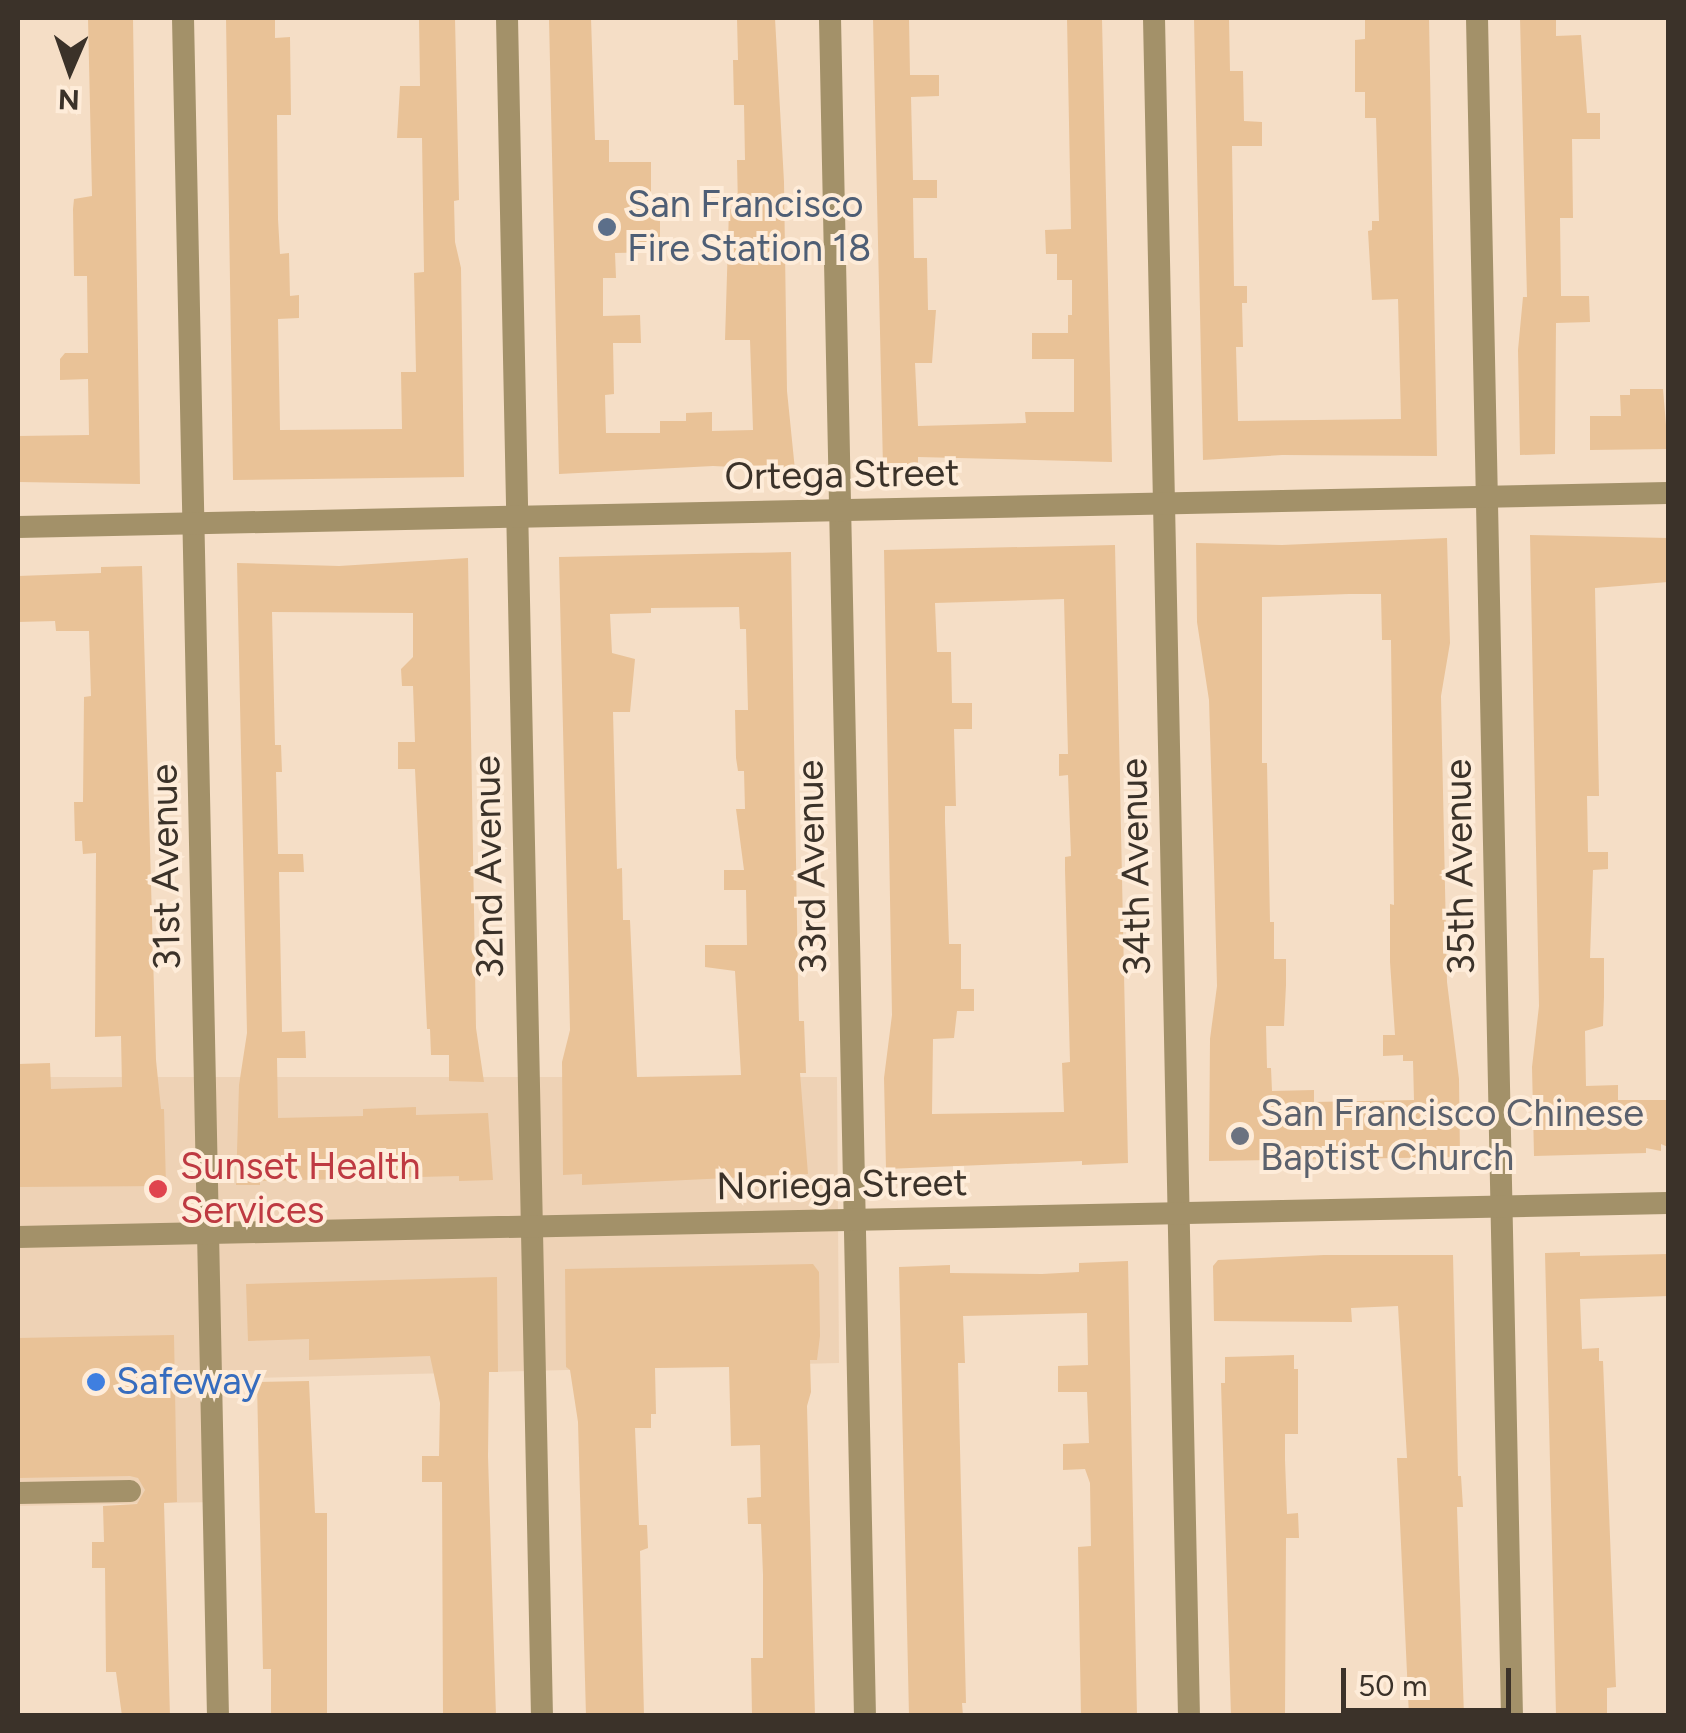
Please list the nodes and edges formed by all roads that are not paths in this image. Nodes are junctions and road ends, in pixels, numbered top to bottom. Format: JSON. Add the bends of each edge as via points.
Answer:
{"nodes":[{"id":1,"x":183,"y":18,"type":"edge"},
{"id":2,"x":507,"y":18,"type":"edge"},
{"id":3,"x":830,"y":18,"type":"edge"},
{"id":4,"x":1154,"y":18,"type":"edge"},
{"id":5,"x":1477,"y":18,"type":"edge"},
{"id":6,"x":1668,"y":493,"type":"edge"},
{"id":7,"x":1487,"y":497,"type":"junction"},
{"id":8,"x":1164,"y":504,"type":"junction"},
{"id":9,"x":840,"y":510,"type":"junction"},
{"id":10,"x":517,"y":517,"type":"junction"},
{"id":11,"x":194,"y":524,"type":"junction"},
{"id":12,"x":18,"y":527,"type":"edge"},
{"id":13,"x":1668,"y":1203,"type":"edge"},
{"id":14,"x":1502,"y":1206,"type":"junction"},
{"id":15,"x":1178,"y":1212,"type":"junction"},
{"id":16,"x":854,"y":1220,"type":"junction"},
{"id":17,"x":532,"y":1226,"type":"junction"},
{"id":18,"x":208,"y":1233,"type":"junction"},
{"id":19,"x":18,"y":1237,"type":"edge"},
{"id":20,"x":130,"y":1491,"type":"dead end"},
{"id":21,"x":18,"y":1494,"type":"edge"},
{"id":22,"x":218,"y":1716,"type":"edge"},
{"id":23,"x":542,"y":1716,"type":"edge"},
{"id":24,"x":865,"y":1716,"type":"edge"},
{"id":25,"x":1189,"y":1716,"type":"edge"},
{"id":26,"x":1512,"y":1716,"type":"edge"}],
"edges":[{"from":1,"to":11,"type":"street","name":"31st Avenue"},
{"from":2,"to":10,"type":"street","name":"32nd Avenue"},
{"from":3,"to":9,"type":"street","name":"33rd Avenue"},
{"from":4,"to":8,"type":"street","name":"34th Avenue"},
{"from":5,"to":7,"type":"street","name":"35th Avenue"},
{"from":6,"to":7,"type":"street","name":"Ortega Street"},
{"from":7,"to":8,"type":"street","name":"Ortega Street"},
{"from":7,"to":14,"type":"street","name":"35th Avenue"},
{"from":8,"to":9,"type":"street","name":"Ortega Street"},
{"from":8,"to":15,"type":"street","name":"34th Avenue"},
{"from":9,"to":10,"type":"street","name":"Ortega Street"},
{"from":9,"to":16,"type":"street","name":"33rd Avenue"},
{"from":10,"to":11,"type":"street","name":"Ortega Street"},
{"from":10,"to":17,"type":"street","name":"32nd Avenue"},
{"from":11,"to":12,"type":"street","name":"Ortega Street"},
{"from":11,"to":18,"type":"street","name":"31st Avenue"},
{"from":13,"to":14,"type":"street","name":"Noriega Street"},
{"from":14,"to":15,"type":"street","name":"Noriega Street"},
{"from":14,"to":26,"type":"street","name":"35th Avenue"},
{"from":15,"to":16,"type":"street","name":"Noriega Street"},
{"from":15,"to":25,"type":"street","name":"34th Avenue"},
{"from":16,"to":17,"type":"street","name":"Noriega Street"},
{"from":16,"to":24,"type":"street","name":"33rd Avenue"},
{"from":17,"to":18,"type":"street","name":"Noriega Street"},
{"from":17,"to":23,"type":"street","name":"32nd Avenue"},
{"from":18,"to":19,"type":"street","name":"Noriega Street"},
{"from":18,"to":22,"type":"street","name":"31st Avenue"},
{"from":20,"to":21,"type":"street"}]}
